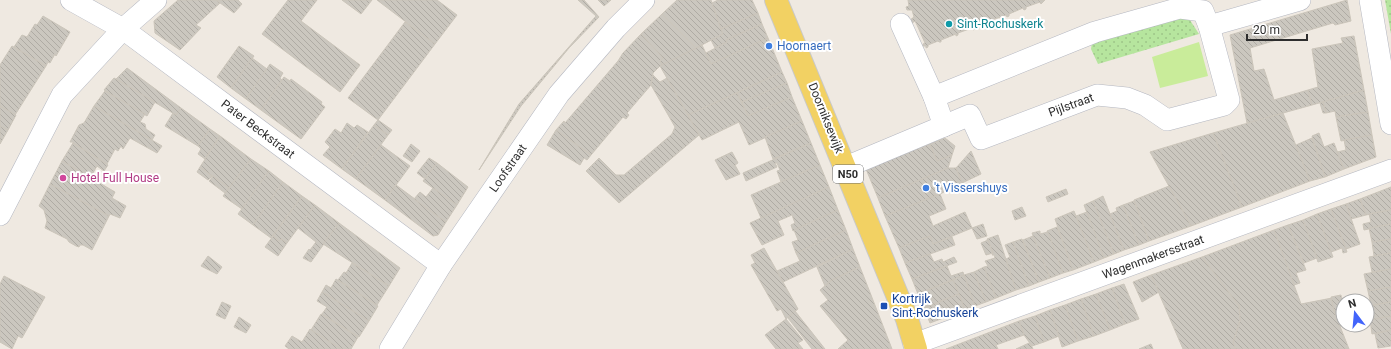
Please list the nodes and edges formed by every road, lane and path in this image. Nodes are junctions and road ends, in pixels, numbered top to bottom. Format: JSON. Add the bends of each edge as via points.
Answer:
{"nodes":[{"id":1,"x":71,"y":0,"type":"edge"},
{"id":2,"x":156,"y":0,"type":"edge"},
{"id":3,"x":644,"y":0,"type":"edge"},
{"id":4,"x":776,"y":0,"type":"edge"},
{"id":5,"x":1300,"y":0,"type":"edge"},
{"id":6,"x":1370,"y":0,"type":"edge"},
{"id":7,"x":901,"y":24,"type":"dead end"},
{"id":8,"x":1209,"y":26,"type":"junction"},
{"id":9,"x":123,"y":29,"type":"junction"},
{"id":10,"x":934,"y":97,"type":"junction"},
{"id":11,"x":1391,"y":124,"type":"edge"},
{"id":12,"x":944,"y":126,"type":"junction"},
{"id":13,"x":846,"y":167,"type":"junction"},
{"id":14,"x":1391,"y":170,"type":"edge"},
{"id":15,"x":0,"y":215,"type":"edge"},
{"id":16,"x":441,"y":265,"type":"junction"},
{"id":17,"x":915,"y":347,"type":"edge"},
{"id":18,"x":390,"y":349,"type":"edge"}],
"edges":[{"from":1,"to":9,"type":"street","name":"Pater Beckstraat"},
{"from":2,"to":9,"type":"street"},
{"from":3,"to":16,"type":"street","name":"Loofstraat","via":[[559,94]]},
{"from":4,"to":13,"type":"main road","name":"Doorniksewijk","number":"N50"},
{"from":5,"to":8,"type":"street"},
{"from":6,"to":11,"type":"street"},
{"from":7,"to":10,"type":"street"},
{"from":8,"to":10,"type":"street","name":"Pijlstraat","via":[[1202,11],[1180,8],[1095,32]]},
{"from":8,"to":12,"type":"street","name":"Pijlstraat","via":[[1229,100],[1224,105],[1167,120],[1127,98],[1097,95],[981,139],[970,115]]},
{"from":9,"to":15,"type":"street","via":[[62,95]]},
{"from":9,"to":16,"type":"street","name":"Pater Beckstraat"},
{"from":10,"to":12,"type":"street"},
{"from":12,"to":13,"type":"street","name":"Pijlstraat"},
{"from":13,"to":17,"type":"main road","name":"Doorniksewijk","number":"N50","via":[[907,319]]},
{"from":14,"to":17,"type":"street","name":"Wagenmakersstraat"},
{"from":16,"to":18,"type":"street","name":"Loofstraat"}]}
